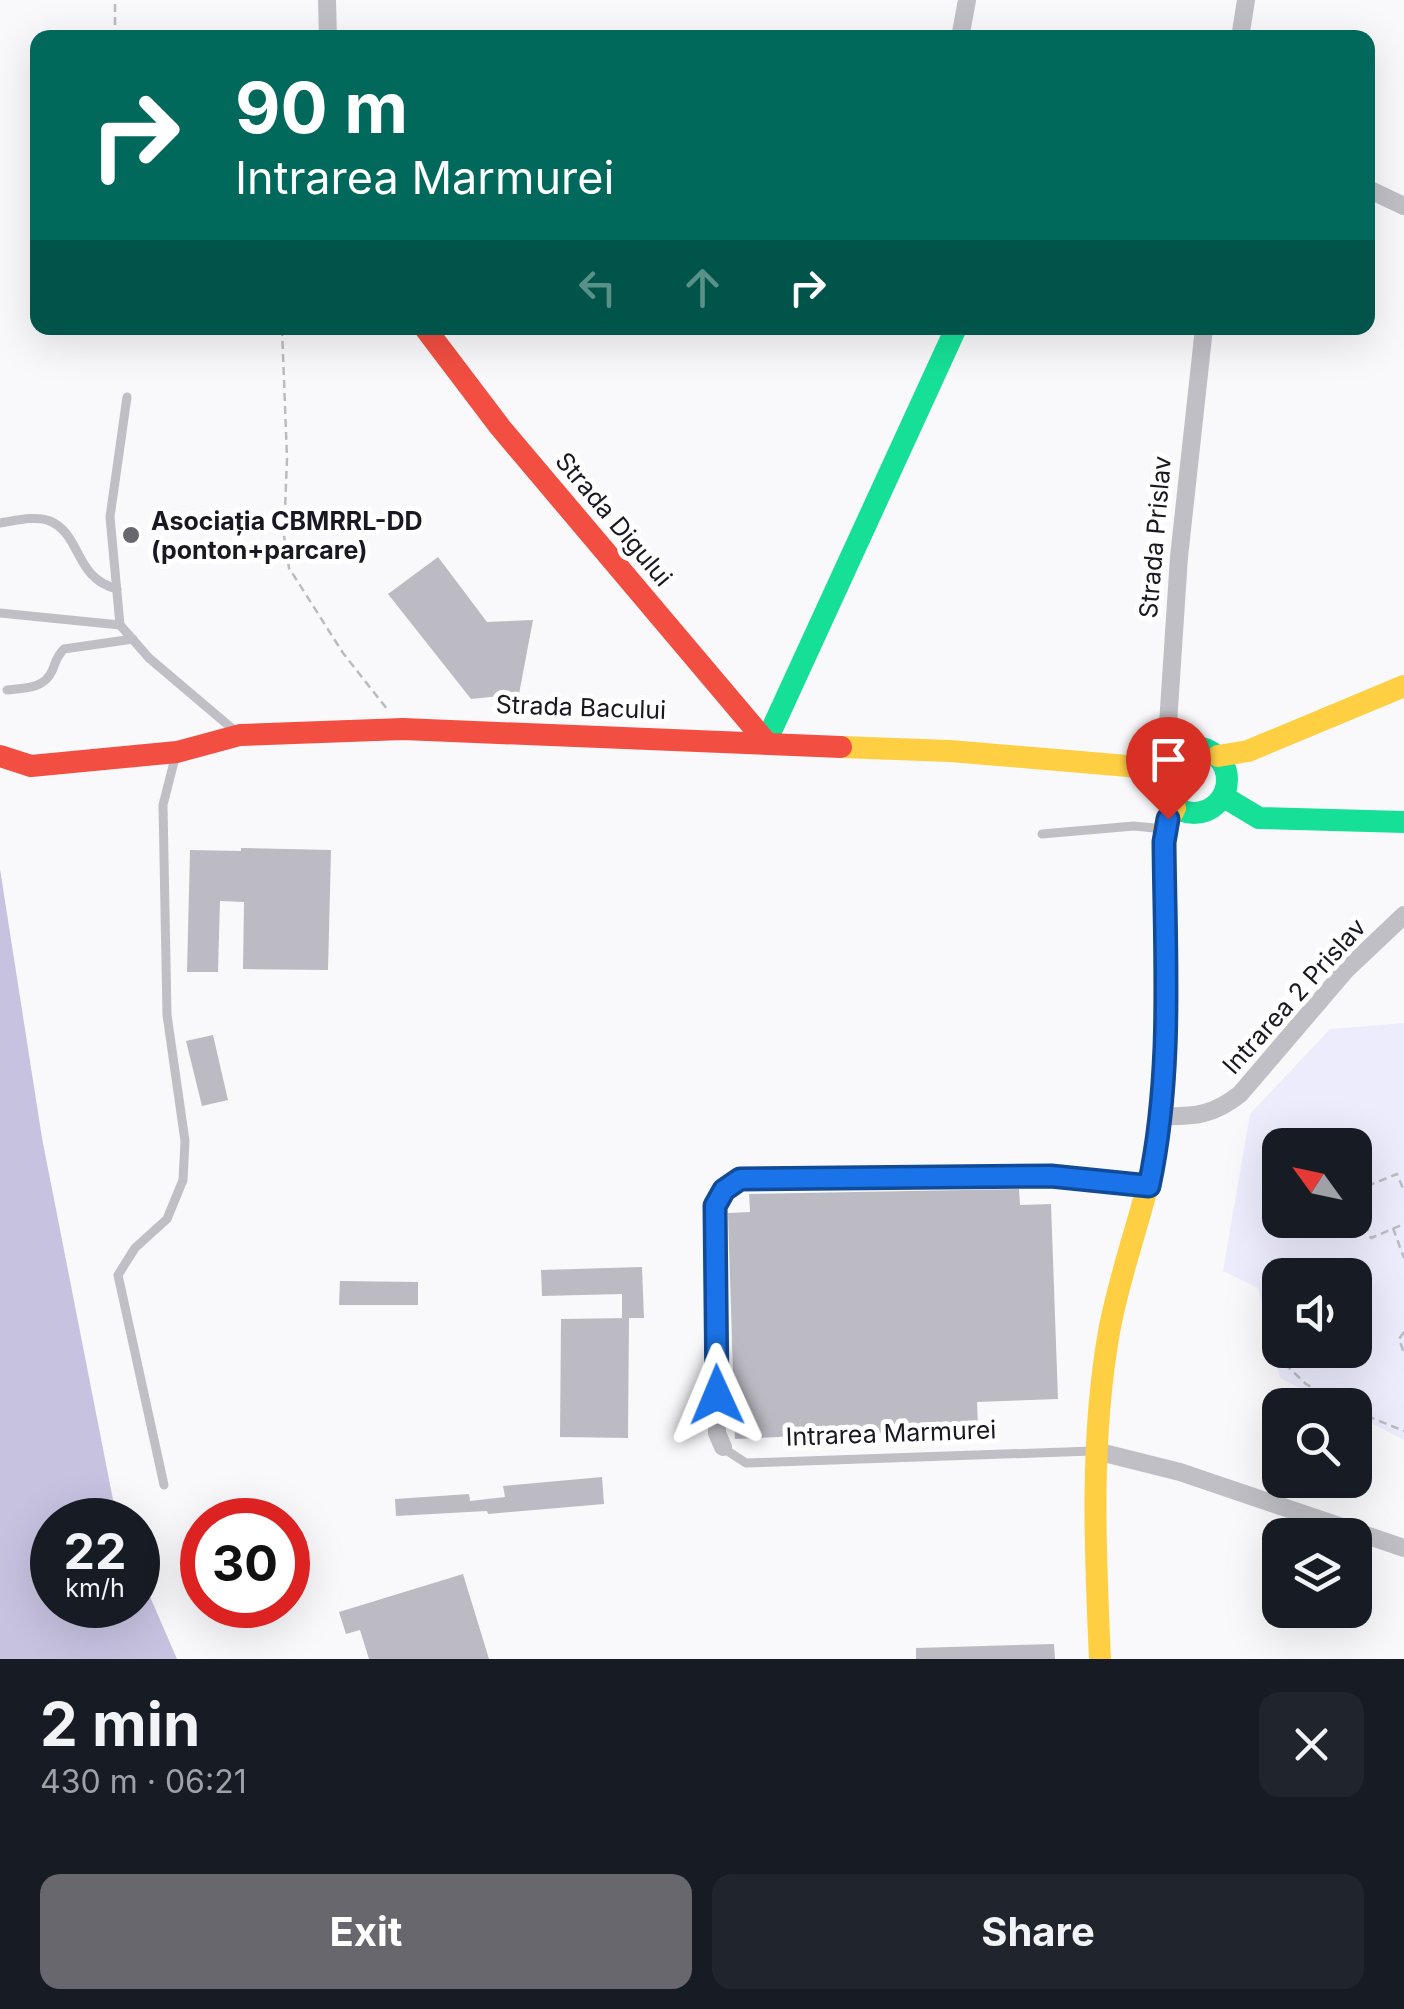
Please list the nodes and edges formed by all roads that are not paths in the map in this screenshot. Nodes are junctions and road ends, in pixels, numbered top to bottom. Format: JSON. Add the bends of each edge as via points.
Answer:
{"nodes":[{"id":1,"x":326,"y":0,"type":"edge"},
{"id":2,"x":967,"y":0,"type":"edge"},
{"id":3,"x":1246,"y":0,"type":"edge"},
{"id":4,"x":328,"y":30,"type":"edge"},
{"id":5,"x":961,"y":30,"type":"edge"},
{"id":6,"x":1241,"y":30,"type":"edge"},
{"id":7,"x":1375,"y":192,"type":"edge"},
{"id":8,"x":1404,"y":206,"type":"edge"},
{"id":9,"x":430,"y":335,"type":"edge"},
{"id":10,"x":953,"y":335,"type":"edge"},
{"id":11,"x":1203,"y":335,"type":"edge"},
{"id":12,"x":127,"y":397,"type":"dead end"},
{"id":13,"x":0,"y":523,"type":"edge"},
{"id":14,"x":117,"y":589,"type":"junction"},
{"id":15,"x":0,"y":612,"type":"edge"},
{"id":16,"x":120,"y":626,"type":"junction"},
{"id":17,"x":133,"y":639,"type":"junction"},
{"id":18,"x":1404,"y":686,"type":"edge"},
{"id":19,"x":7,"y":690,"type":"dead end"},
{"id":20,"x":240,"y":735,"type":"junction"},
{"id":21,"x":766,"y":742,"type":"junction"},
{"id":22,"x":176,"y":752,"type":"junction"},
{"id":23,"x":0,"y":756,"type":"edge"},
{"id":24,"x":1218,"y":756,"type":"junction"},
{"id":25,"x":1170,"y":760,"type":"junction"},
{"id":26,"x":1224,"y":797,"type":"junction"},
{"id":27,"x":1170,"y":818,"type":"junction"},
{"id":28,"x":1404,"y":822,"type":"edge"},
{"id":29,"x":1042,"y":834,"type":"dead end"},
{"id":30,"x":1404,"y":915,"type":"edge"},
{"id":31,"x":1162,"y":1116,"type":"junction"},
{"id":32,"x":1149,"y":1186,"type":"junction"},
{"id":33,"x":723,"y":1447,"type":"joint"},
{"id":34,"x":1096,"y":1450,"type":"junction"},
{"id":35,"x":164,"y":1485,"type":"dead end"},
{"id":36,"x":1404,"y":1548,"type":"edge"},
{"id":37,"x":1100,"y":1659,"type":"edge"}],
"edges":[{"from":1,"to":4,"type":"street"},
{"from":2,"to":5,"type":"street"},
{"from":3,"to":6,"type":"street"},
{"from":7,"to":8,"type":"street"},
{"from":9,"to":21,"type":"street","name":"Strada Digului"},
{"from":10,"to":21,"type":"street"},
{"from":11,"to":25,"type":"street","name":"Strada Prislav","via":[[1179,557]]},
{"from":12,"to":14,"type":"lane","via":[[110,518]]},
{"from":13,"to":14,"type":"lane","via":[[52,521],[100,585]]},
{"from":14,"to":16,"type":"lane"},
{"from":15,"to":16,"type":"lane"},
{"from":16,"to":17,"type":"lane"},
{"from":17,"to":19,"type":"lane","via":[[64,649],[38,686]]},
{"from":17,"to":20,"type":"lane"},
{"from":18,"to":24,"type":"street","via":[[1248,751]]},
{"from":20,"to":21,"type":"street","name":"Strada Bacului","via":[[403,729]]},
{"from":20,"to":22,"type":"street","name":"Strada Bacului"},
{"from":21,"to":25,"type":"street","name":"Strada Bacului"},
{"from":22,"to":23,"type":"street","name":"Strada Bacului","via":[[32,766]]},
{"from":22,"to":35,"type":"lane","via":[[163,806],[168,1015],[185,1140],[183,1180],[168,1219],[134,1248],[118,1275]]},
{"from":24,"to":25,"type":"street","via":[[1198,746]]},
{"from":24,"to":26,"type":"street","via":[[1228,776]]},
{"from":25,"to":27,"type":"street","via":[[1162,791]]},
{"from":26,"to":27,"type":"street","via":[[1207,811]]},
{"from":26,"to":28,"type":"street","via":[[1259,818]]},
{"from":27,"to":29,"type":"lane"},
{"from":27,"to":31,"type":"street"},
{"from":30,"to":31,"type":"street","name":"Intrarea 2 Prislav","via":[[1346,970],[1240,1094],[1196,1117]]},
{"from":31,"to":32,"type":"street"},
{"from":32,"to":33,"type":"street","name":"Intrarea Marmurei","via":[[1051,1176],[730,1184],[715,1206],[717,1433]]},
{"from":32,"to":34,"type":"street","via":[[1110,1326]]},
{"from":33,"to":34,"type":"lane","name":"Intrarea Marmurei","via":[[746,1463]]},
{"from":34,"to":36,"type":"street","via":[[1198,1477]]},
{"from":34,"to":37,"type":"street"}]}
